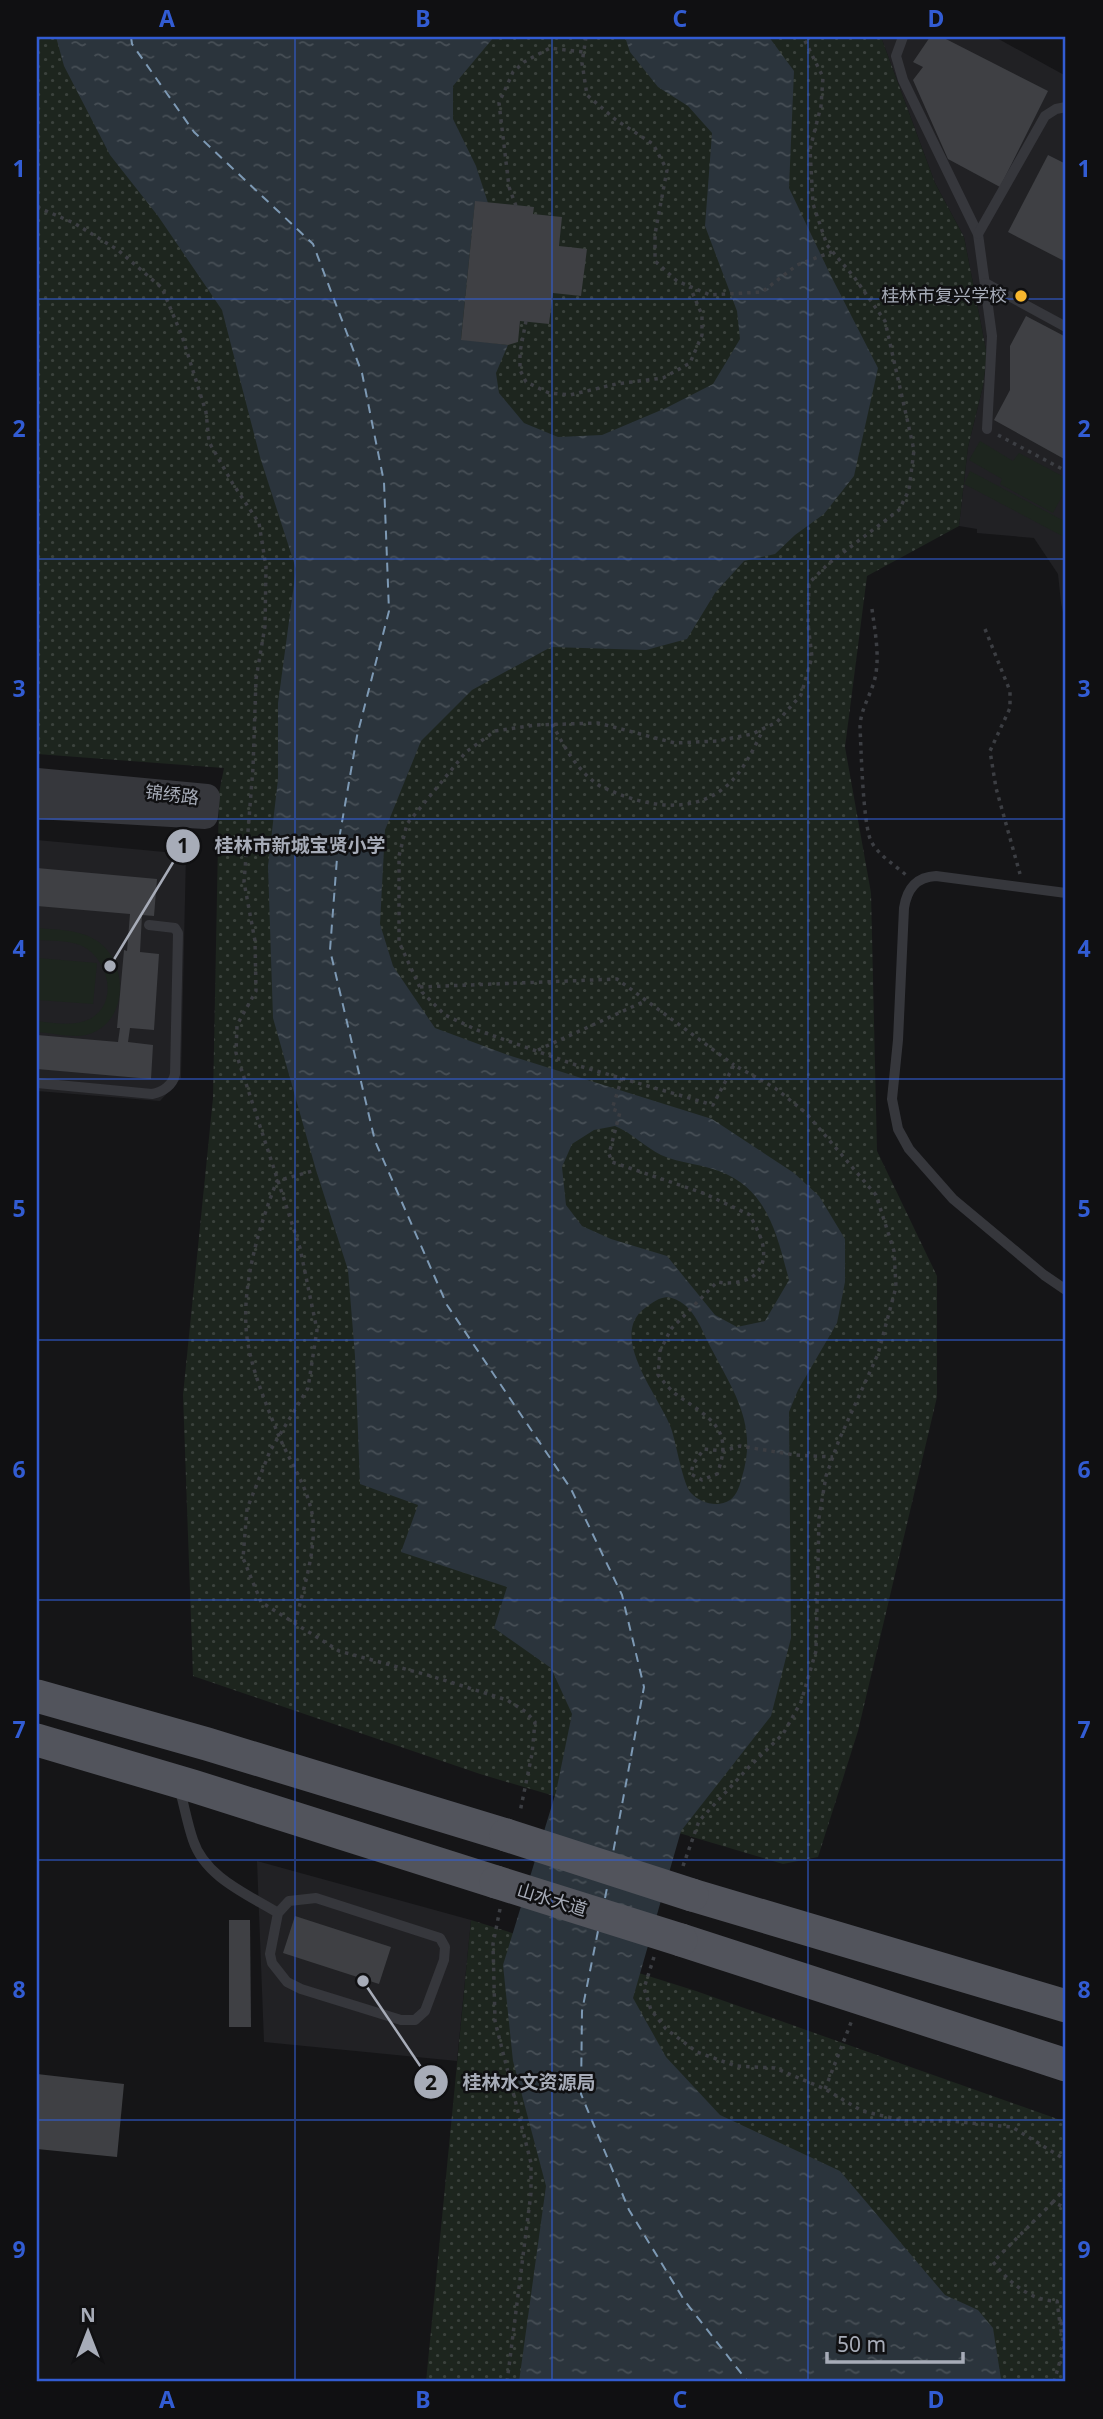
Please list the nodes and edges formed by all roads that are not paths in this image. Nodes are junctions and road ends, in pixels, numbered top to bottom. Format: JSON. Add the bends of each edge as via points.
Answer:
{"nodes":[{"id":1,"x":903,"y":37,"type":"edge"},
{"id":2,"x":1066,"y":107,"type":"edge"},
{"id":3,"x":978,"y":234,"type":"junction"},
{"id":4,"x":985,"y":284,"type":"junction"},
{"id":5,"x":1066,"y":327,"type":"edge"},
{"id":6,"x":987,"y":429,"type":"road end"},
{"id":7,"x":37,"y":781,"type":"edge"},
{"id":8,"x":37,"y":806,"type":"edge"},
{"id":9,"x":1066,"y":893,"type":"edge"},
{"id":10,"x":149,"y":925,"type":"dead end"},
{"id":11,"x":37,"y":1083,"type":"edge"},
{"id":12,"x":1066,"y":1290,"type":"edge"},
{"id":13,"x":37,"y":1696,"type":"edge"},
{"id":14,"x":37,"y":1740,"type":"edge"},
{"id":15,"x":178,"y":1781,"type":"junction"},
{"id":16,"x":278,"y":1913,"type":"junction"},
{"id":17,"x":1066,"y":2006,"type":"edge"},
{"id":18,"x":1066,"y":2065,"type":"edge"}],
"edges":[{"from":1,"to":3,"type":"lane","via":[[897,56],[902,80]]},
{"from":2,"to":3,"type":"lane","via":[[1045,116]]},
{"from":3,"to":4,"type":"lane"},
{"from":4,"to":5,"type":"lane"},
{"from":4,"to":6,"type":"lane","via":[[992,336]]},
{"from":7,"to":8,"type":"street","name":"锦绣路","via":[[207,797],[205,816]]},
{"from":9,"to":12,"type":"lane","via":[[936,876],[915,882],[905,900],[892,1099],[898,1129],[909,1149],[953,1199]]},
{"from":10,"to":11,"type":"lane","via":[[175,928],[178,933],[175,1074],[171,1083],[152,1094]]},
{"from":13,"to":17,"type":"main road","bridge":true,"via":[[512,1829]]},
{"from":14,"to":15,"type":"main road","name":"山水大道"},
{"from":15,"to":16,"type":"lane","via":[[194,1842],[205,1863]]},
{"from":15,"to":18,"type":"main road","name":"山水大道","bridge":true,"via":[[498,1893],[861,1998]]},
{"from":16,"to":16,"type":"lane","via":[[270,1954],[276,1971],[287,1982],[401,2020],[415,2020],[424,2013],[444,1960],[446,1947],[440,1937],[316,1898],[289,1901]]}]}
